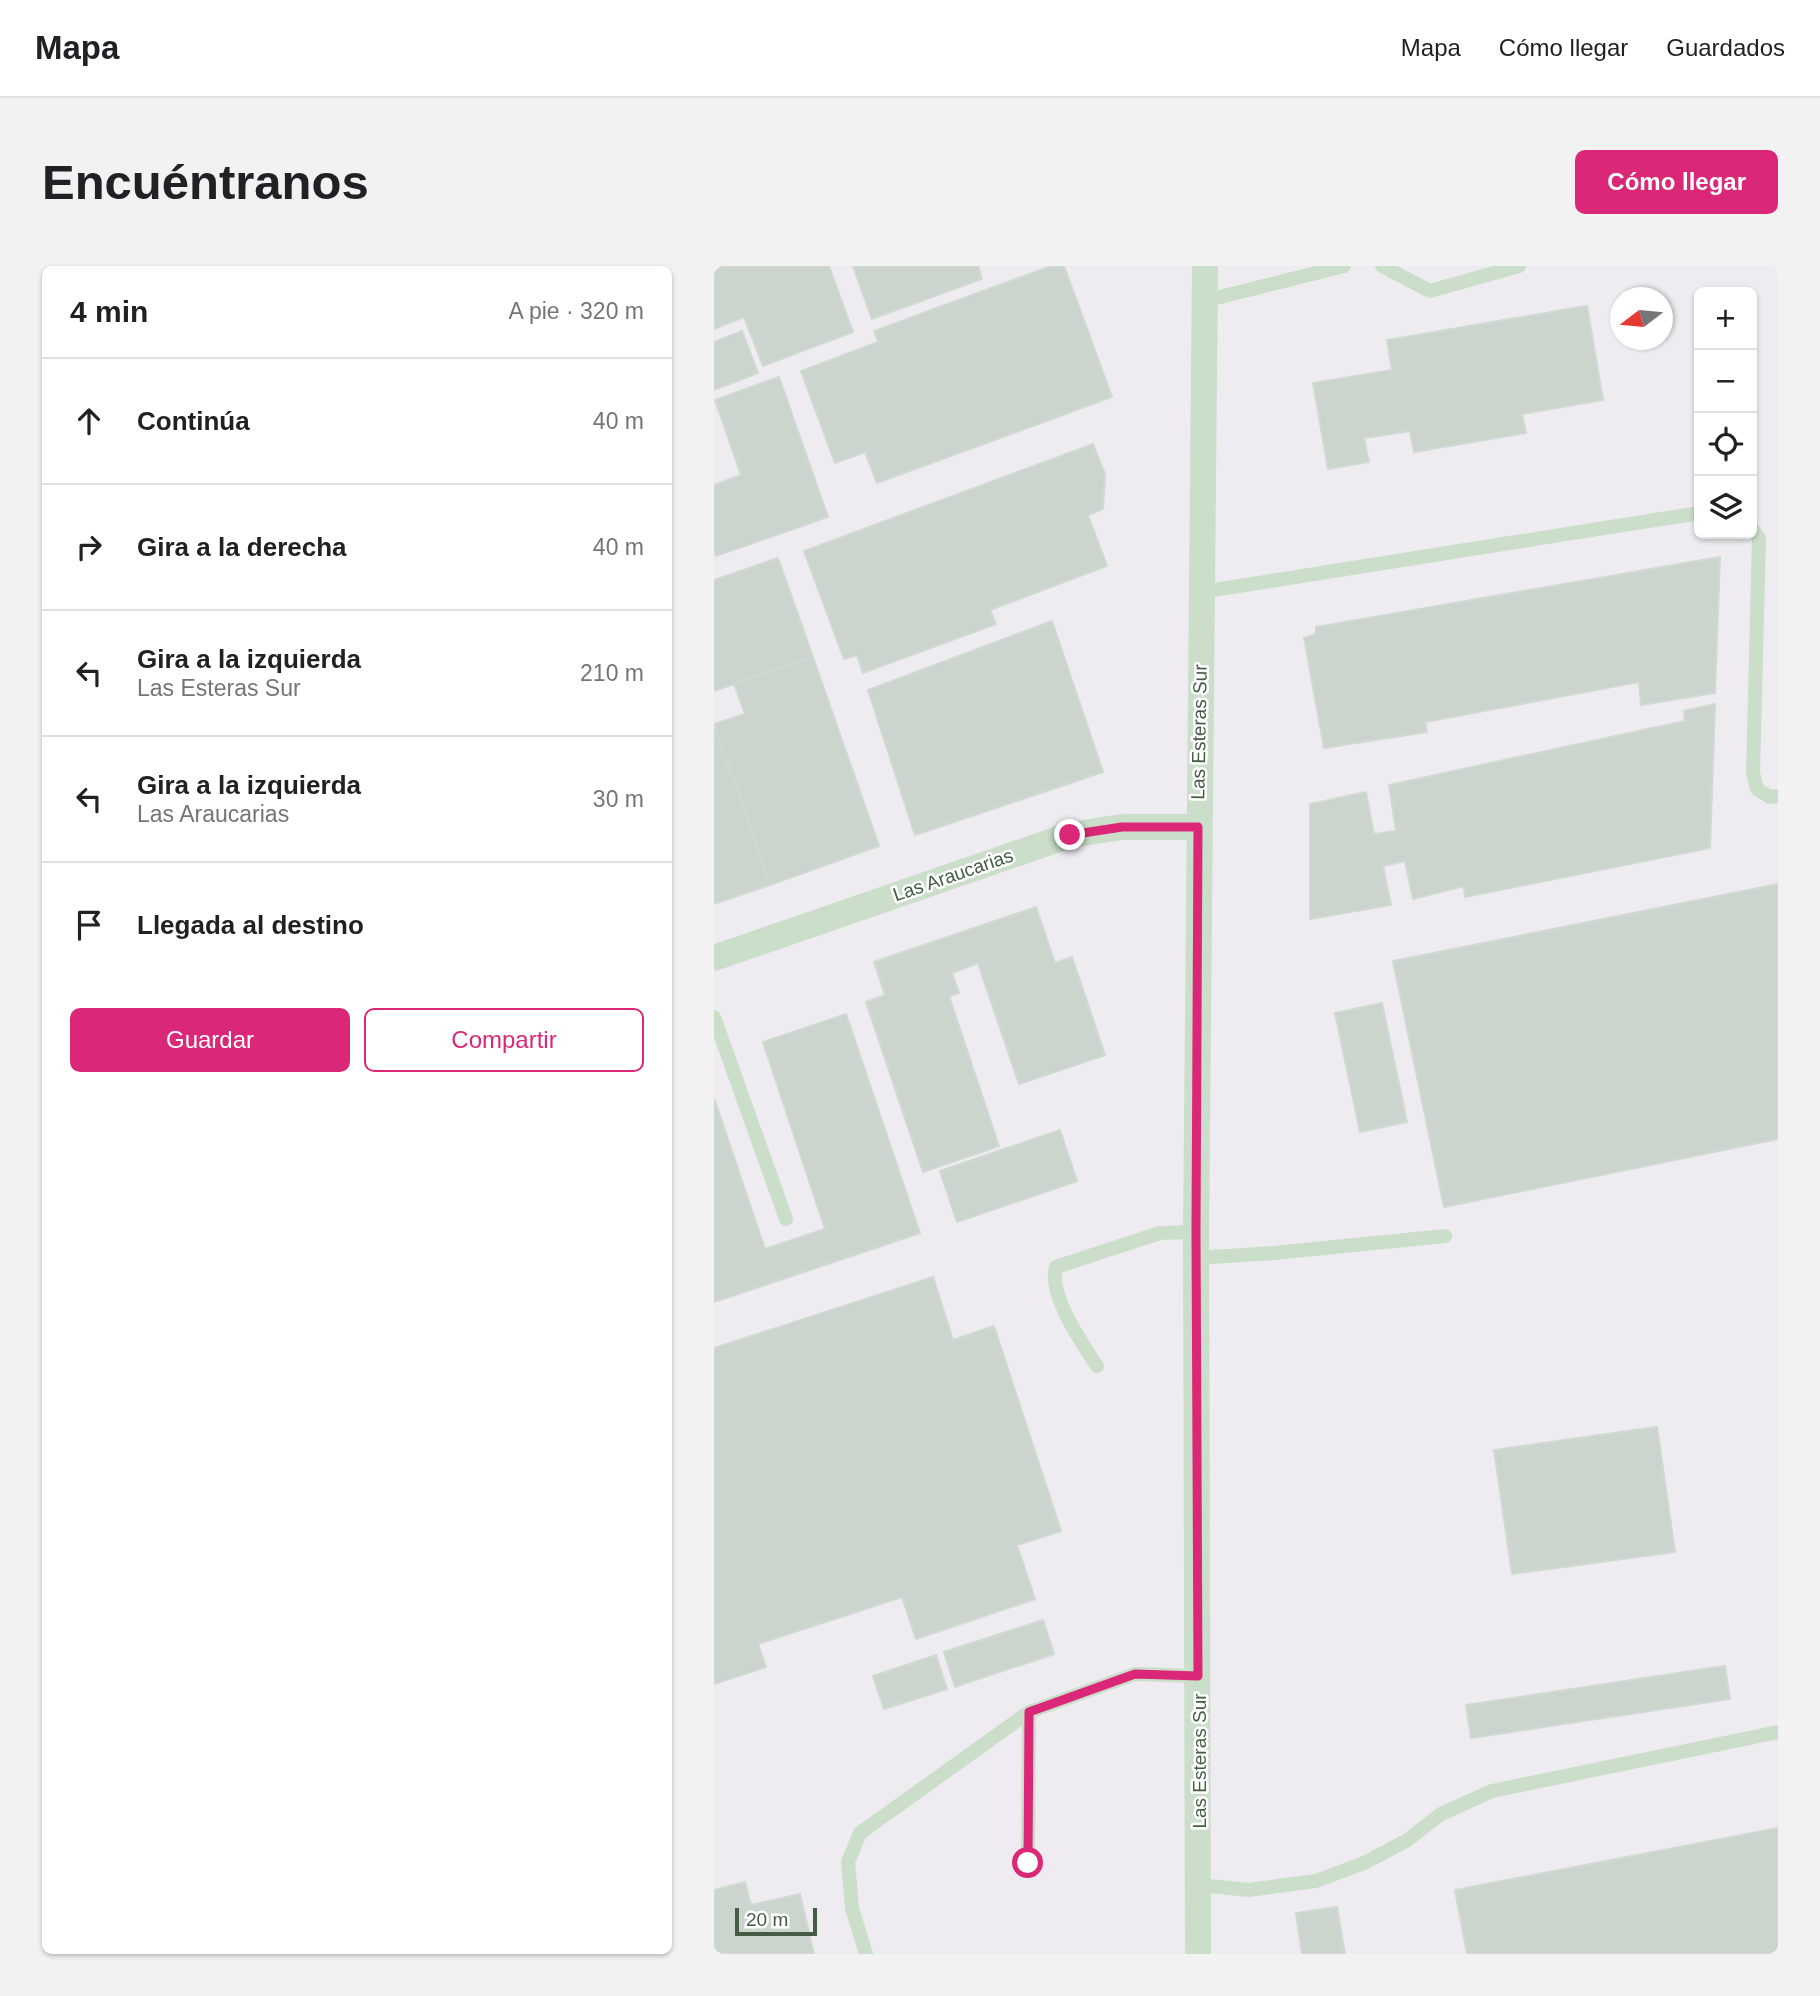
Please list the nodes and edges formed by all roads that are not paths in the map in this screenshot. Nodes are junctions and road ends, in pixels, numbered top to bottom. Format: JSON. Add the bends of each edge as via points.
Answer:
{"nodes":[{"id":1,"x":1205,"y":266,"type":"edge"},
{"id":2,"x":1344,"y":266,"type":"edge"},
{"id":3,"x":1382,"y":266,"type":"edge"},
{"id":4,"x":1519,"y":266,"type":"edge"},
{"id":5,"x":1204,"y":301,"type":"junction"},
{"id":6,"x":1694,"y":514,"type":"edge"},
{"id":7,"x":1757,"y":535,"type":"edge"},
{"id":8,"x":1201,"y":592,"type":"junction"},
{"id":9,"x":1778,"y":796,"type":"edge"},
{"id":10,"x":1198,"y":827,"type":"junction"},
{"id":11,"x":714,"y":958,"type":"edge"},
{"id":12,"x":714,"y":1017,"type":"edge"},
{"id":13,"x":786,"y":1219,"type":"dead end"},
{"id":14,"x":1196,"y":1232,"type":"junction"},
{"id":15,"x":1445,"y":1236,"type":"dead end"},
{"id":16,"x":1196,"y":1258,"type":"junction"},
{"id":17,"x":1097,"y":1366,"type":"dead end"},
{"id":18,"x":1198,"y":1676,"type":"junction"},
{"id":19,"x":1029,"y":1712,"type":"junction"},
{"id":20,"x":1778,"y":1732,"type":"edge"},
{"id":21,"x":1028,"y":1863,"type":"dead end"},
{"id":22,"x":1199,"y":1885,"type":"junction"},
{"id":23,"x":866,"y":1954,"type":"edge"},
{"id":24,"x":1198,"y":1954,"type":"edge"}],
"edges":[{"from":1,"to":5,"type":"street","name":"Las Esteras Sur"},
{"from":2,"to":5,"type":"lane"},
{"from":3,"to":4,"type":"lane","via":[[1430,291]]},
{"from":5,"to":8,"type":"street","name":"Las Esteras Sur"},
{"from":6,"to":8,"type":"lane"},
{"from":7,"to":9,"type":"lane","via":[[1753,773],[1757,789]]},
{"from":8,"to":10,"type":"street","name":"Las Esteras Sur"},
{"from":10,"to":11,"type":"street","name":"Las Araucarias","via":[[1122,827],[1070,835]]},
{"from":10,"to":14,"type":"street","name":"Las Esteras Sur"},
{"from":12,"to":13,"type":"lane"},
{"from":14,"to":16,"type":"street","name":"Las Esteras Sur"},
{"from":14,"to":17,"type":"lane","via":[[1160,1233],[1056,1267],[1054,1277],[1065,1312]]},
{"from":15,"to":16,"type":"lane"},
{"from":16,"to":18,"type":"street","name":"Las Esteras Sur"},
{"from":18,"to":19,"type":"lane","via":[[1135,1674]]},
{"from":18,"to":22,"type":"street","name":"Las Esteras Sur"},
{"from":19,"to":21,"type":"lane"},
{"from":19,"to":23,"type":"lane","via":[[860,1833],[848,1863],[852,1908]]},
{"from":20,"to":22,"type":"lane","via":[[1492,1791],[1441,1814],[1406,1841],[1364,1863],[1316,1881],[1249,1890]]},
{"from":22,"to":24,"type":"street","name":"Las Esteras Sur"}]}
